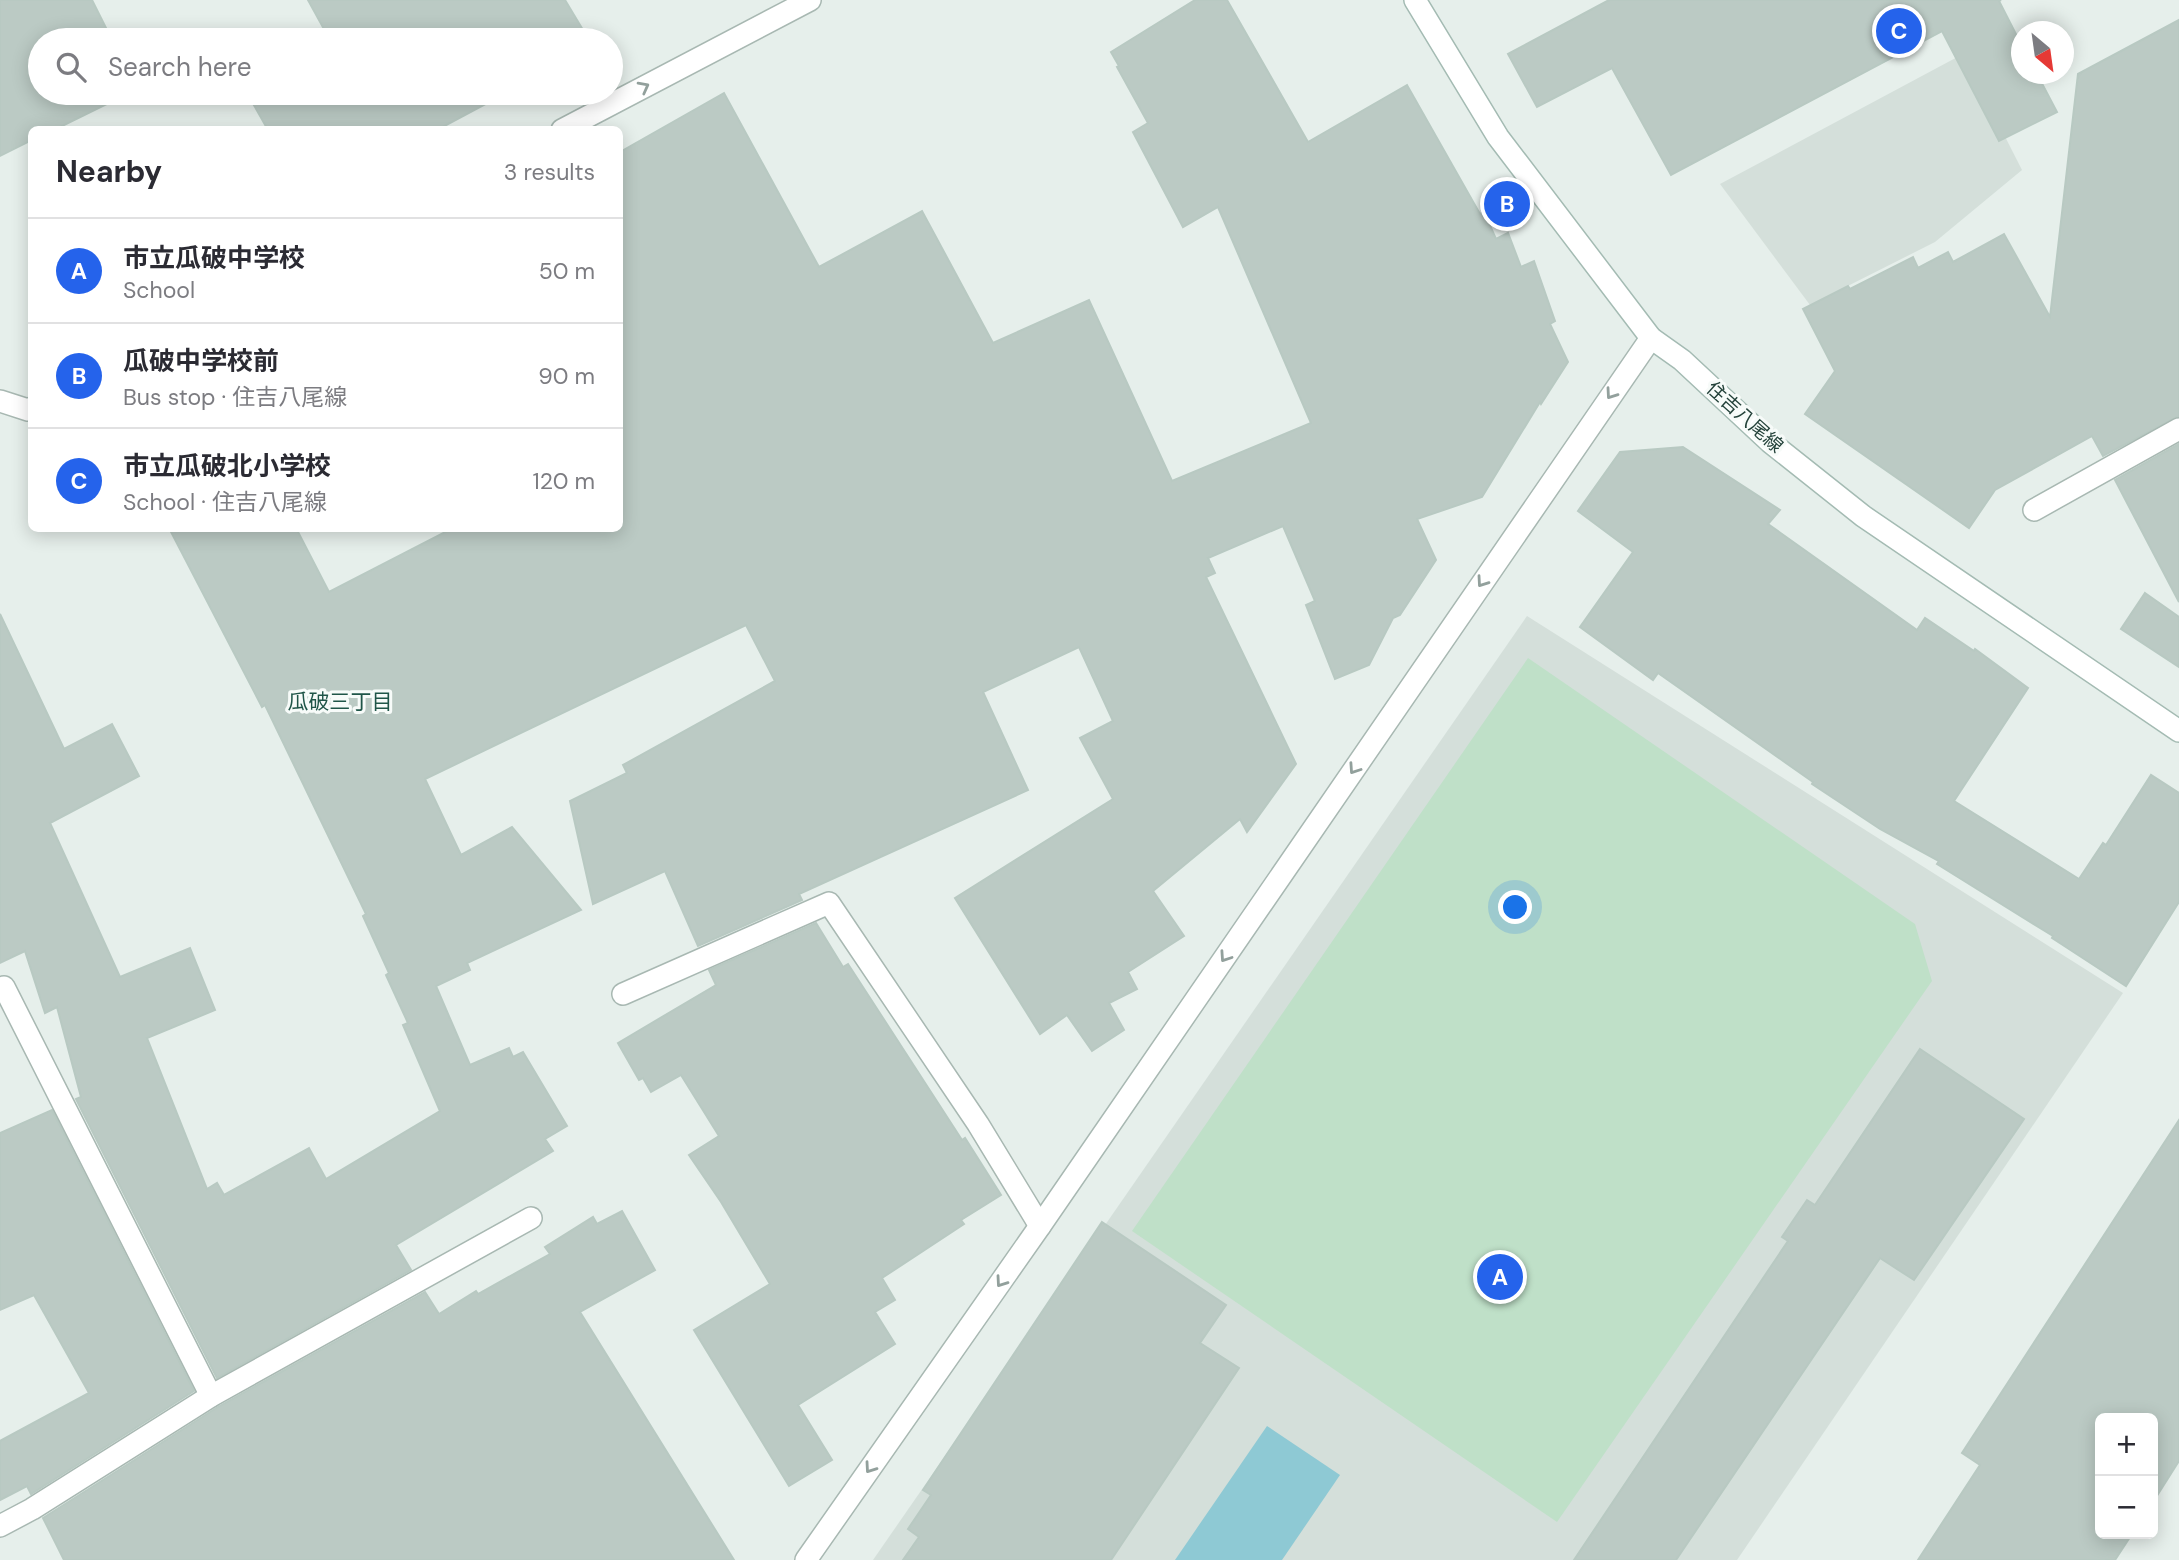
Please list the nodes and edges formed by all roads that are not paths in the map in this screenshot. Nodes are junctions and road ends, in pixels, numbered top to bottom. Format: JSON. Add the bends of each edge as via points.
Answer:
{"nodes":[{"id":1,"x":810,"y":0,"type":"edge"},
{"id":2,"x":1415,"y":0,"type":"edge"},
{"id":3,"x":623,"y":98,"type":"edge"},
{"id":4,"x":610,"y":105,"type":"edge"},
{"id":5,"x":570,"y":126,"type":"edge"},
{"id":6,"x":1651,"y":338,"type":"junction"},
{"id":7,"x":0,"y":401,"type":"edge"},
{"id":8,"x":28,"y":410,"type":"edge"},
{"id":9,"x":2179,"y":429,"type":"edge"},
{"id":10,"x":2034,"y":510,"type":"dead end"},
{"id":11,"x":2179,"y":731,"type":"edge"},
{"id":12,"x":0,"y":988,"type":"edge"},
{"id":13,"x":623,"y":994,"type":"dead end"},
{"id":14,"x":531,"y":1218,"type":"dead end"},
{"id":15,"x":1040,"y":1226,"type":"junction"},
{"id":16,"x":211,"y":1396,"type":"junction"},
{"id":17,"x":0,"y":1526,"type":"edge"},
{"id":18,"x":806,"y":1560,"type":"edge"}],
"edges":[{"from":3,"to":1,"type":"street","one_way":true},
{"from":2,"to":6,"type":"street","name":"住吉八尾線","via":[[1498,137]]},
{"from":5,"to":4,"type":"street","one_way":true},
{"from":6,"to":11,"type":"street","name":"住吉八尾線","via":[[1863,516]]},
{"from":6,"to":15,"type":"street","one_way":true},
{"from":7,"to":8,"type":"street"},
{"from":9,"to":10,"type":"street"},
{"from":12,"to":16,"type":"street","via":[[4,987]]},
{"from":13,"to":15,"type":"street","via":[[829,903],[978,1124]]},
{"from":14,"to":16,"type":"street"},
{"from":15,"to":18,"type":"street","one_way":true},
{"from":16,"to":17,"type":"street"}]}
